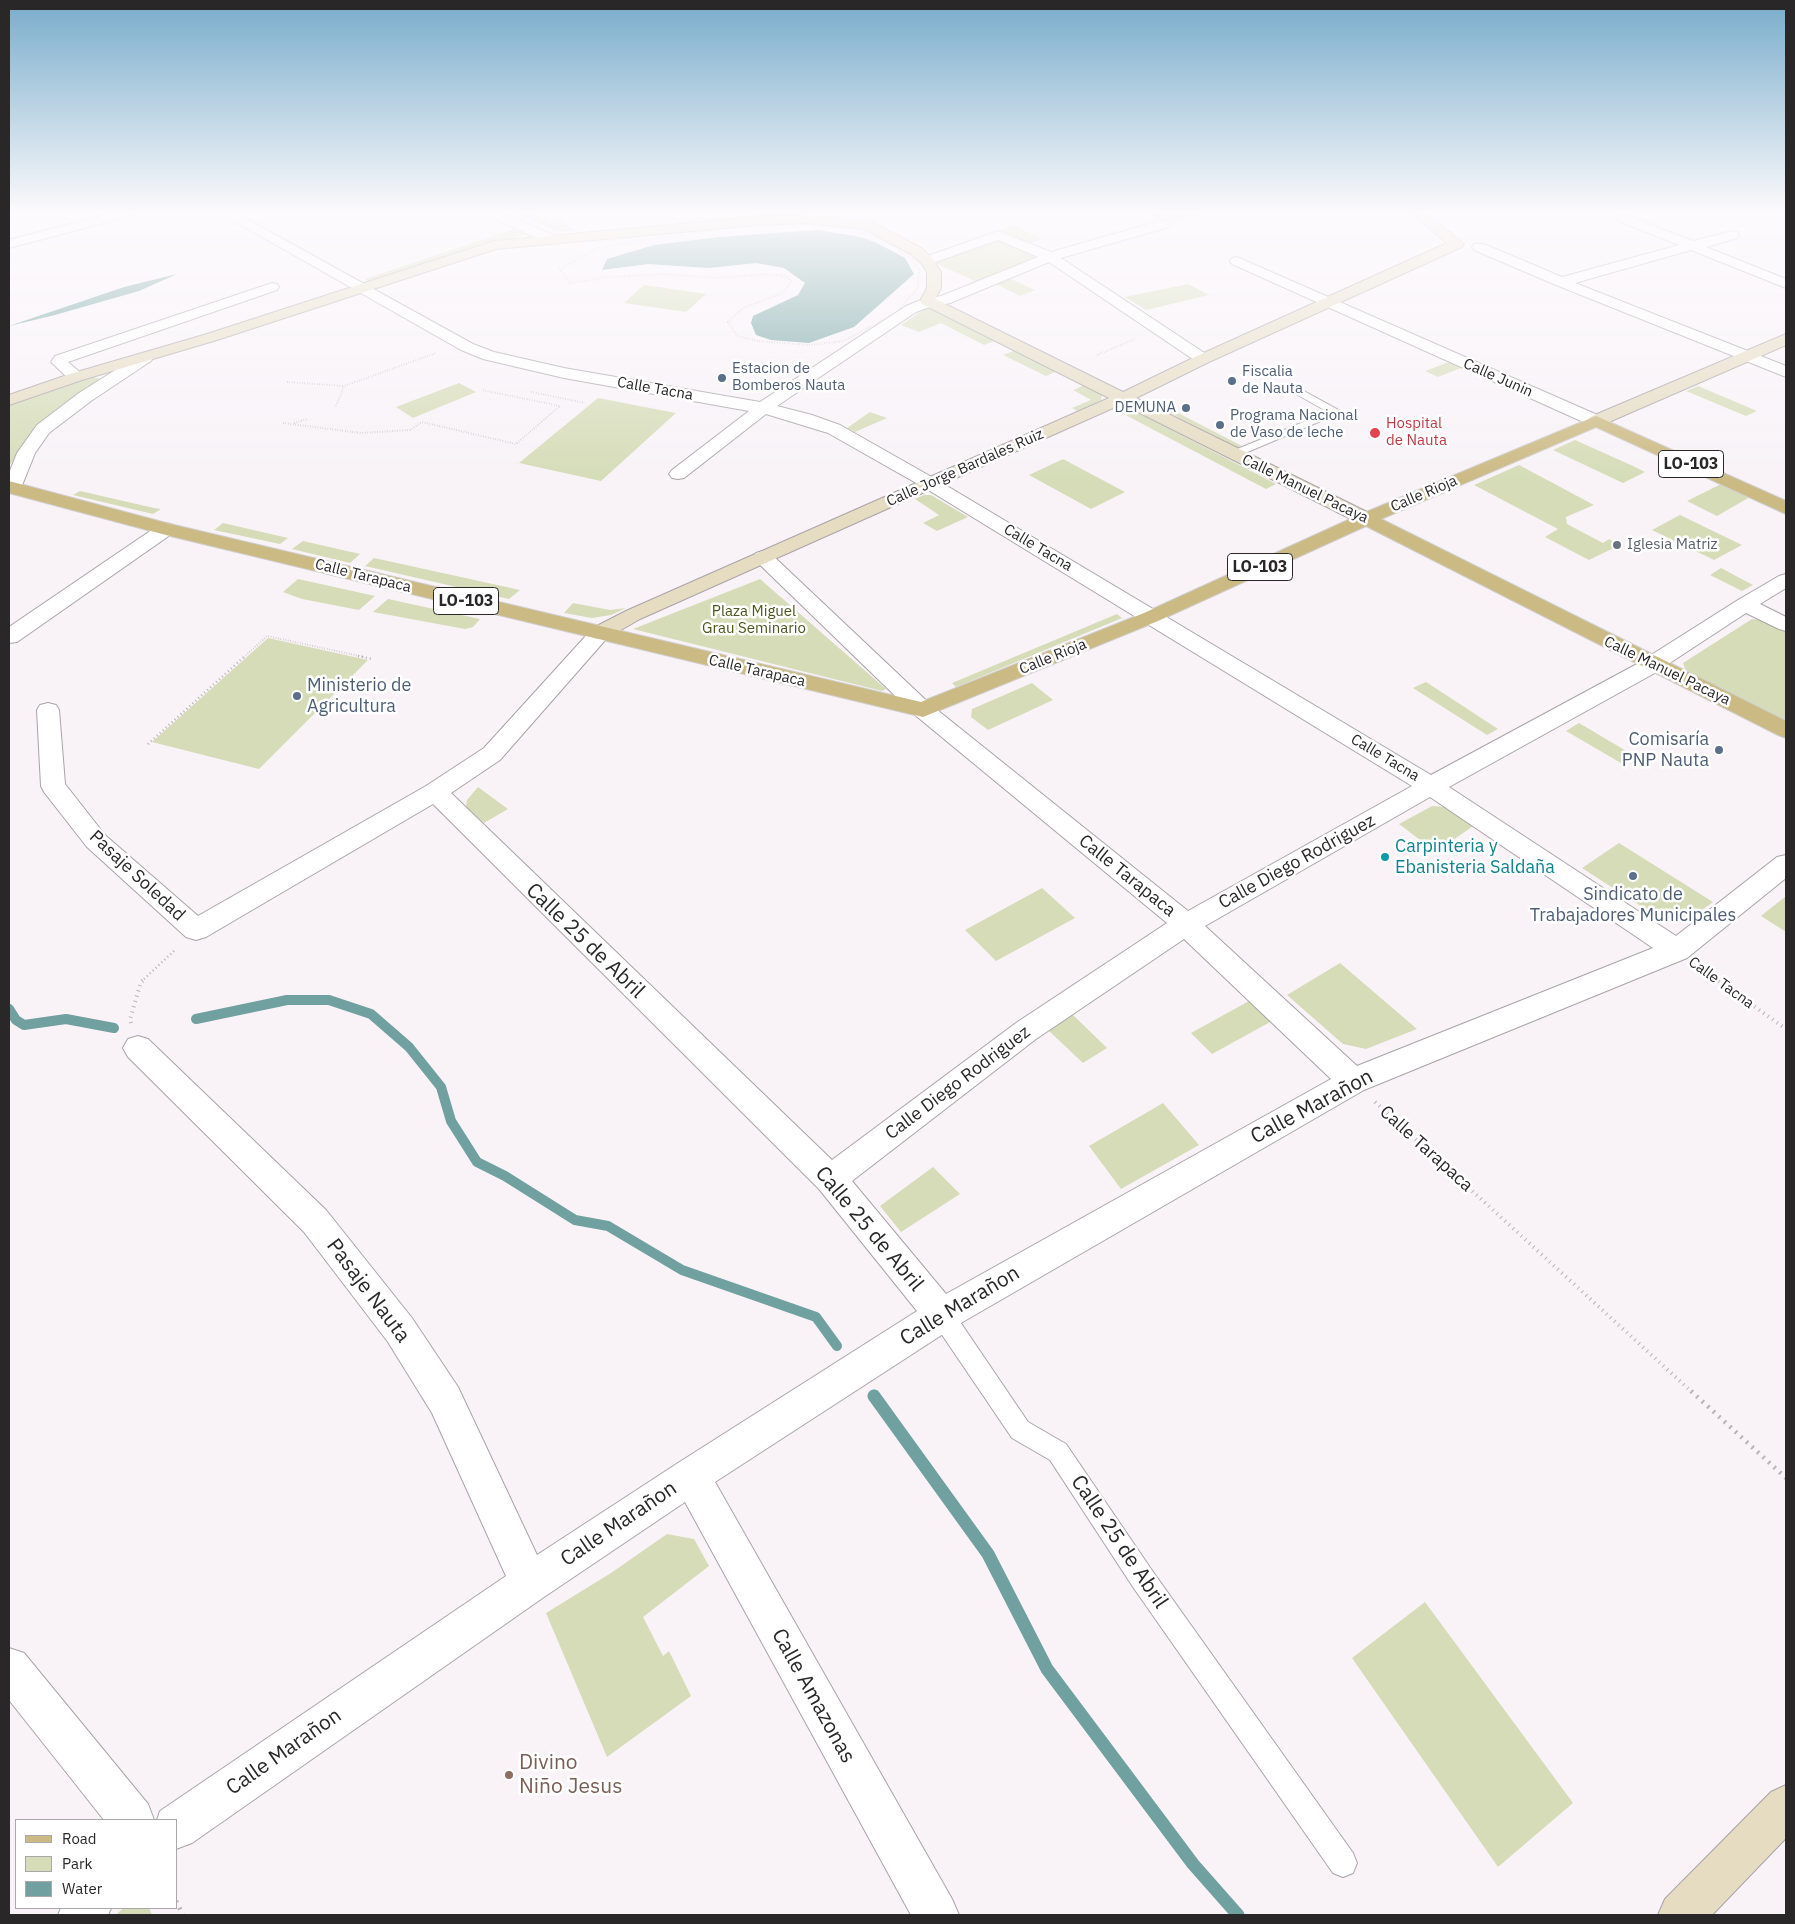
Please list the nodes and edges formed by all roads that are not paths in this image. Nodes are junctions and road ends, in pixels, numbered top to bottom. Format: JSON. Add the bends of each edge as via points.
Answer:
{"nodes":[{"id":1,"x":229,"y":302,"type":"edge"},
{"id":2,"x":319,"y":302,"type":"edge"},
{"id":3,"x":387,"y":302,"type":"edge"},
{"id":4,"x":930,"y":302,"type":"joint"},
{"id":5,"x":1117,"y":302,"type":"edge"},
{"id":6,"x":1610,"y":302,"type":"edge"},
{"id":7,"x":1330,"y":303,"type":"joint"},
{"id":8,"x":1786,"y":338,"type":"edge"},
{"id":9,"x":1743,"y":356,"type":"junction"},
{"id":10,"x":145,"y":358,"type":"junction"},
{"id":11,"x":1203,"y":359,"type":"junction"},
{"id":12,"x":1786,"y":372,"type":"edge"},
{"id":13,"x":76,"y":377,"type":"junction"},
{"id":14,"x":1291,"y":386,"type":"dead end"},
{"id":15,"x":1123,"y":398,"type":"junction"},
{"id":16,"x":9,"y":400,"type":"edge"},
{"id":17,"x":763,"y":408,"type":"junction"},
{"id":18,"x":1596,"y":421,"type":"junction"},
{"id":19,"x":1234,"y":454,"type":"junction"},
{"id":20,"x":678,"y":474,"type":"dead end"},
{"id":21,"x":932,"y":484,"type":"junction"},
{"id":22,"x":10,"y":487,"type":"edge"},
{"id":23,"x":1786,"y":508,"type":"edge"},
{"id":24,"x":1366,"y":519,"type":"junction"},
{"id":25,"x":166,"y":529,"type":"junction"},
{"id":26,"x":763,"y":557,"type":"junction"},
{"id":27,"x":1786,"y":580,"type":"edge"},
{"id":28,"x":1745,"y":604,"type":"junction"},
{"id":29,"x":1150,"y":616,"type":"junction"},
{"id":30,"x":1786,"y":625,"type":"edge"},
{"id":31,"x":600,"y":633,"type":"junction"},
{"id":32,"x":9,"y":637,"type":"edge"},
{"id":33,"x":1653,"y":664,"type":"junction"},
{"id":34,"x":48,"y":710,"type":"dead end"},
{"id":35,"x":923,"y":710,"type":"junction"},
{"id":36,"x":1786,"y":730,"type":"edge"},
{"id":37,"x":1431,"y":786,"type":"junction"},
{"id":38,"x":435,"y":792,"type":"junction"},
{"id":39,"x":1786,"y":864,"type":"edge"},
{"id":40,"x":1186,"y":924,"type":"junction"},
{"id":41,"x":1677,"y":950,"type":"junction"},
{"id":42,"x":138,"y":1048,"type":"road end"},
{"id":43,"x":1353,"y":1082,"type":"junction"},
{"id":44,"x":830,"y":1179,"type":"junction"},
{"id":45,"x":942,"y":1315,"type":"junction"},
{"id":46,"x":691,"y":1476,"type":"junction"},
{"id":47,"x":530,"y":1583,"type":"junction"},
{"id":48,"x":9,"y":1668,"type":"edge"},
{"id":49,"x":1786,"y":1807,"type":"edge"},
{"id":50,"x":131,"y":1819,"type":"edge"},
{"id":51,"x":178,"y":1826,"type":"edge"},
{"id":52,"x":1343,"y":1862,"type":"dead end"},
{"id":53,"x":936,"y":1915,"type":"edge"},
{"id":54,"x":1681,"y":1915,"type":"edge"}],
"edges":[{"from":1,"to":13,"type":"street","via":[[58,362]]},
{"from":2,"to":10,"type":"street"},
{"from":3,"to":17,"type":"street","name":"Calle Tacna","via":[[490,356],[549,370]]},
{"from":4,"to":15,"type":"street","name":"Calle Manuel Pacaya"},
{"from":4,"to":17,"type":"street","via":[[911,309]]},
{"from":5,"to":11,"type":"street"},
{"from":6,"to":9,"type":"street"},
{"from":7,"to":11,"type":"street","name":"Calle Jorge Bardales Ruiz"},
{"from":7,"to":18,"type":"street","name":"Calle Junin"},
{"from":8,"to":9,"type":"street","name":"Calle Rioja"},
{"from":9,"to":12,"type":"street"},
{"from":9,"to":18,"type":"street","name":"Calle Rioja"},
{"from":10,"to":13,"type":"street"},
{"from":10,"to":22,"type":"street","via":[[92,392],[43,430],[26,453]]},
{"from":11,"to":15,"type":"street","name":"Calle Jorge Bardales Ruiz"},
{"from":13,"to":16,"type":"street"},
{"from":14,"to":19,"type":"lane","via":[[1337,412]]},
{"from":15,"to":19,"type":"street","name":"Calle Manuel Pacaya"},
{"from":15,"to":21,"type":"street","name":"Calle Jorge Bardales Ruiz"},
{"from":17,"to":20,"type":"street"},
{"from":17,"to":21,"type":"street","name":"Calle Tacna","via":[[834,429]]},
{"from":18,"to":23,"type":"main road","number":"LO-103"},
{"from":18,"to":24,"type":"main road","name":"Calle Rioja","number":"LO-103"},
{"from":19,"to":24,"type":"street","name":"Calle Manuel Pacaya"},
{"from":21,"to":26,"type":"street","name":"Calle Jorge Bardales Ruiz"},
{"from":21,"to":29,"type":"street","name":"Calle Tacna"},
{"from":22,"to":25,"type":"main road","name":"Calle Tarapaca","number":"LO-103"},
{"from":24,"to":29,"type":"main road","name":"Calle Rioja","number":"LO-103"},
{"from":24,"to":33,"type":"main road","name":"Calle Manuel Pacaya"},
{"from":25,"to":31,"type":"main road","name":"Calle Tarapaca","number":"LO-103"},
{"from":25,"to":32,"type":"street"},
{"from":26,"to":31,"type":"street","name":"Calle Jorge Bardales Ruiz"},
{"from":26,"to":35,"type":"street","name":"Calle Tarapaca"},
{"from":27,"to":28,"type":"street","name":"Calle Diego Rodriguez"},
{"from":28,"to":30,"type":"street"},
{"from":28,"to":33,"type":"street","name":"Calle Diego Rodriguez"},
{"from":29,"to":35,"type":"main road","name":"Calle Rioja","number":"LO-103"},
{"from":29,"to":37,"type":"street","name":"Calle Tacna"},
{"from":31,"to":35,"type":"main road","name":"Calle Tarapaca","number":"LO-103"},
{"from":31,"to":38,"type":"street","via":[[492,754]]},
{"from":33,"to":36,"type":"main road","name":"Calle Manuel Pacaya"},
{"from":33,"to":37,"type":"street","name":"Calle Diego Rodriguez"},
{"from":34,"to":38,"type":"street","name":"Pasaje Soledad","via":[[53,786],[96,841],[196,930]]},
{"from":35,"to":40,"type":"street","name":"Calle Tarapaca"},
{"from":37,"to":40,"type":"street","name":"Calle Diego Rodriguez"},
{"from":37,"to":41,"type":"street","name":"Calle Tacna"},
{"from":38,"to":44,"type":"street","name":"Calle 25 de Abril"},
{"from":39,"to":41,"type":"street","name":"Calle Marañon"},
{"from":40,"to":43,"type":"street","name":"Calle Tarapaca"},
{"from":40,"to":44,"type":"street","name":"Calle Diego Rodriguez","via":[[1026,1031]]},
{"from":41,"to":43,"type":"street","name":"Calle Marañon"},
{"from":42,"to":47,"type":"street","name":"Pasaje Nauta","via":[[315,1222],[400,1330],[445,1400]]},
{"from":43,"to":45,"type":"street","name":"Calle Marañon"},
{"from":44,"to":45,"type":"street","name":"Calle 25 de Abril"},
{"from":45,"to":46,"type":"street","name":"Calle Marañon"},
{"from":45,"to":52,"type":"lane","name":"Calle 25 de Abril","via":[[1020,1430],[1058,1452],[1142,1578]]},
{"from":46,"to":47,"type":"street","name":"Calle Marañon"},
{"from":46,"to":53,"type":"street","name":"Calle Amazonas"},
{"from":47,"to":51,"type":"street","name":"Calle Marañon"},
{"from":48,"to":50,"type":"street"},
{"from":49,"to":54,"type":"street"}]}
